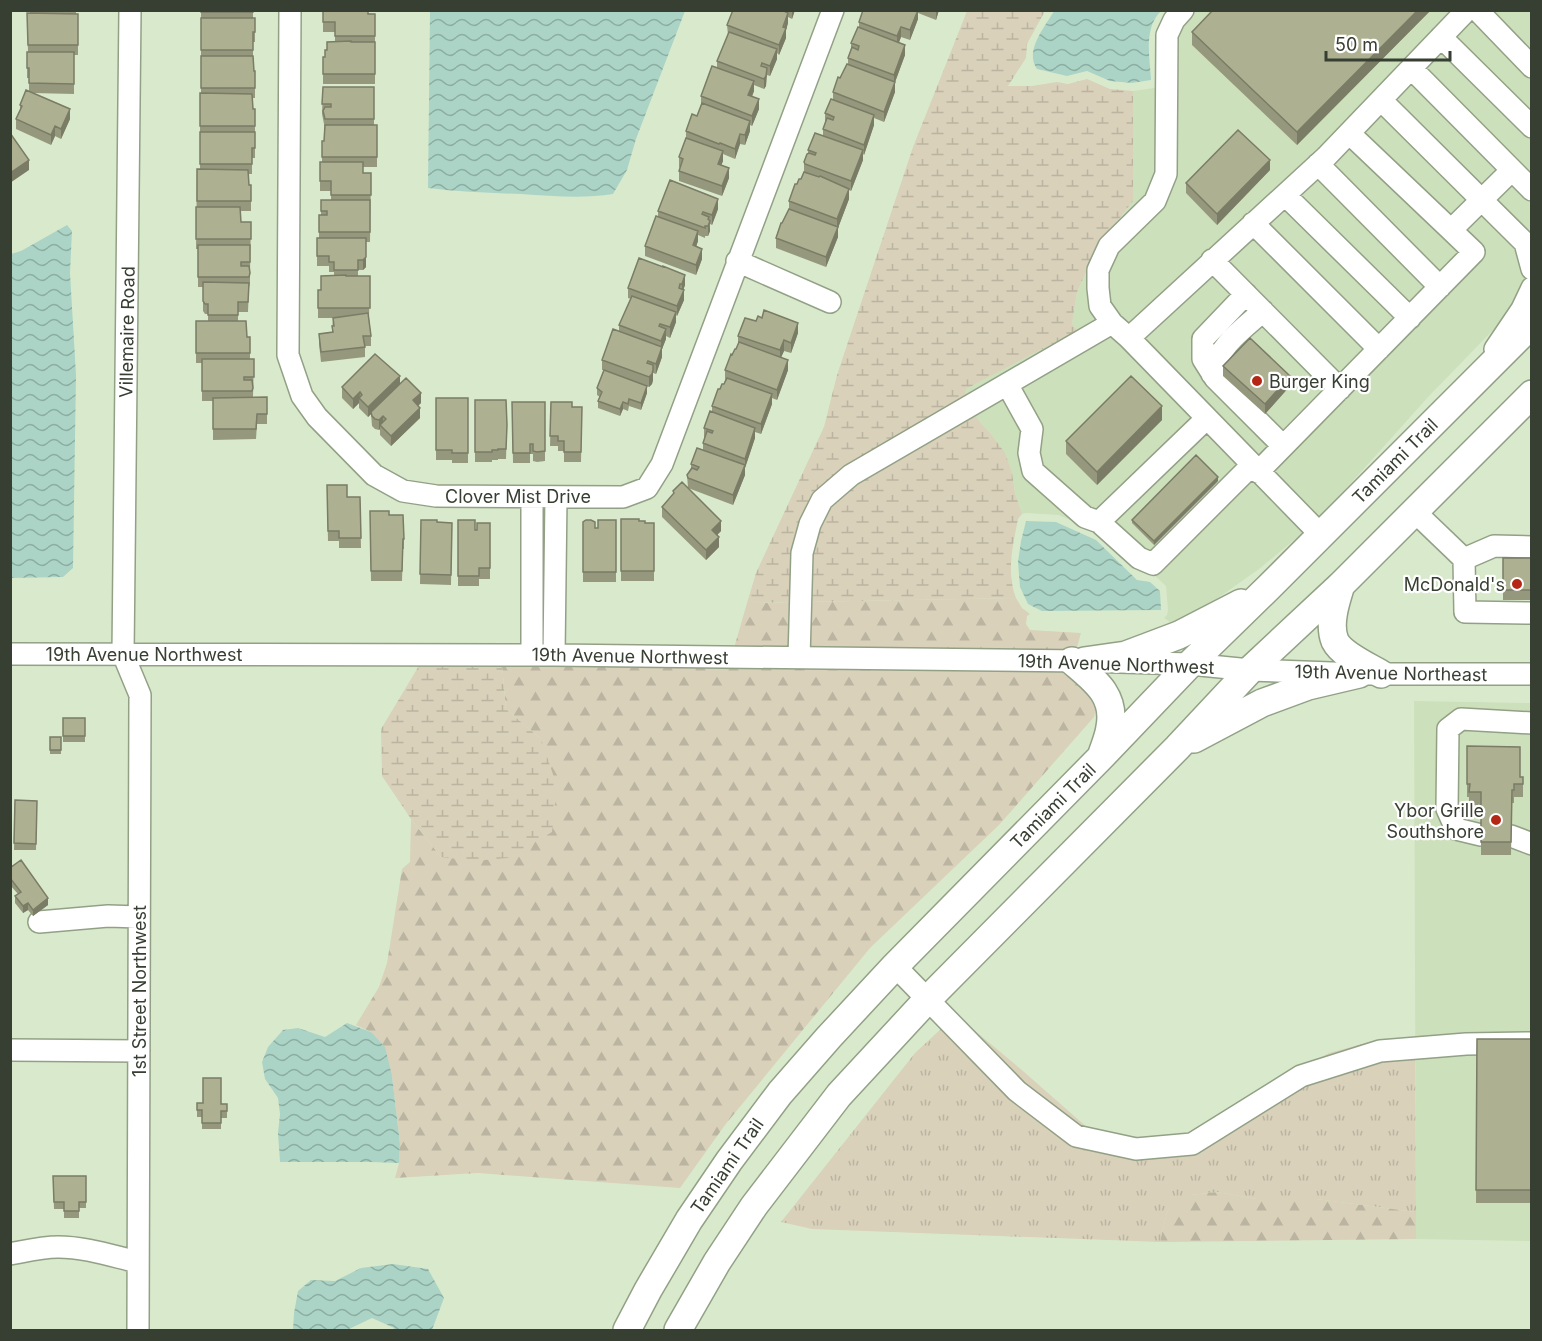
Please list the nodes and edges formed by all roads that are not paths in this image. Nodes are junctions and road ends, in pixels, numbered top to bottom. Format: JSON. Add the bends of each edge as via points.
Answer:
{"nodes":[{"id":1,"x":130,"y":10,"type":"edge"},
{"id":2,"x":290,"y":10,"type":"edge"},
{"id":3,"x":833,"y":10,"type":"edge"},
{"id":4,"x":1183,"y":10,"type":"edge"},
{"id":5,"x":1467,"y":10,"type":"edge"},
{"id":6,"x":1477,"y":10,"type":"edge"},
{"id":7,"x":1441,"y":37,"type":"junction"},
{"id":8,"x":1532,"y":67,"type":"edge"},
{"id":9,"x":1411,"y":68,"type":"junction"},
{"id":10,"x":1381,"y":100,"type":"junction"},
{"id":11,"x":1532,"y":127,"type":"edge"},
{"id":12,"x":1349,"y":133,"type":"junction"},
{"id":13,"x":1318,"y":164,"type":"junction"},
{"id":14,"x":1512,"y":170,"type":"junction"},
{"id":15,"x":1532,"y":190,"type":"edge"},
{"id":16,"x":1284,"y":195,"type":"junction"},
{"id":17,"x":1481,"y":200,"type":"junction"},
{"id":18,"x":1253,"y":223,"type":"junction"},
{"id":19,"x":1452,"y":230,"type":"junction"},
{"id":20,"x":1528,"y":244,"type":"edge"},
{"id":21,"x":1212,"y":260,"type":"junction"},
{"id":22,"x":737,"y":261,"type":"junction"},
{"id":23,"x":1532,"y":269,"type":"edge"},
{"id":24,"x":1440,"y":287,"type":"junction"},
{"id":25,"x":1532,"y":288,"type":"edge"},
{"id":26,"x":1246,"y":294,"type":"junction"},
{"id":27,"x":830,"y":302,"type":"dead end"},
{"id":28,"x":1263,"y":311,"type":"junction"},
{"id":29,"x":1410,"y":318,"type":"junction"},
{"id":30,"x":1112,"y":323,"type":"junction"},
{"id":31,"x":1532,"y":324,"type":"edge"},
{"id":32,"x":1129,"y":338,"type":"junction"},
{"id":33,"x":1379,"y":349,"type":"junction"},
{"id":34,"x":1212,"y":374,"type":"junction"},
{"id":35,"x":1473,"y":383,"type":"junction"},
{"id":36,"x":1007,"y":384,"type":"junction"},
{"id":37,"x":1340,"y":389,"type":"junction"},
{"id":38,"x":1532,"y":393,"type":"edge"},
{"id":39,"x":1207,"y":418,"type":"junction"},
{"id":40,"x":1283,"y":446,"type":"junction"},
{"id":41,"x":1255,"y":468,"type":"junction"},
{"id":42,"x":532,"y":497,"type":"junction"},
{"id":43,"x":556,"y":497,"type":"junction"},
{"id":44,"x":1414,"y":511,"type":"junction"},
{"id":45,"x":1099,"y":522,"type":"junction"},
{"id":46,"x":1321,"y":535,"type":"junction"},
{"id":47,"x":1532,"y":547,"type":"edge"},
{"id":48,"x":1464,"y":559,"type":"junction"},
{"id":49,"x":532,"y":585,"type":"junction"},
{"id":50,"x":555,"y":585,"type":"junction"},
{"id":51,"x":1341,"y":585,"type":"junction"},
{"id":52,"x":1268,"y":588,"type":"junction"},
{"id":53,"x":1532,"y":613,"type":"edge"},
{"id":54,"x":10,"y":654,"type":"edge"},
{"id":55,"x":123,"y":654,"type":"junction"},
{"id":56,"x":532,"y":655,"type":"junction"},
{"id":57,"x":554,"y":655,"type":"junction"},
{"id":58,"x":799,"y":658,"type":"junction"},
{"id":59,"x":1078,"y":661,"type":"junction"},
{"id":60,"x":1190,"y":664,"type":"junction"},
{"id":61,"x":1250,"y":670,"type":"junction"},
{"id":62,"x":1370,"y":674,"type":"junction"},
{"id":63,"x":1532,"y":674,"type":"edge"},
{"id":64,"x":1532,"y":723,"type":"edge"},
{"id":65,"x":1177,"y":748,"type":"junction"},
{"id":66,"x":1102,"y":756,"type":"junction"},
{"id":67,"x":1481,"y":835,"type":"edge"},
{"id":68,"x":1512,"y":836,"type":"edge"},
{"id":69,"x":1532,"y":844,"type":"edge"},
{"id":70,"x":139,"y":917,"type":"junction"},
{"id":71,"x":39,"y":922,"type":"dead end"},
{"id":72,"x":895,"y":966,"type":"junction"},
{"id":73,"x":927,"y":1000,"type":"junction"},
{"id":74,"x":1532,"y":1043,"type":"edge"},
{"id":75,"x":10,"y":1050,"type":"edge"},
{"id":76,"x":139,"y":1051,"type":"junction"},
{"id":77,"x":10,"y":1254,"type":"edge"},
{"id":78,"x":138,"y":1262,"type":"junction"},
{"id":79,"x":138,"y":1330,"type":"edge"},
{"id":80,"x":627,"y":1330,"type":"edge"},
{"id":81,"x":678,"y":1330,"type":"edge"}],
"edges":[{"from":1,"to":55,"type":"street","name":"Villemaire Road"},
{"from":2,"to":42,"type":"street","name":"Clover Mist Drive","via":[[288,356],[302,396],[317,417],[374,475],[403,491],[436,496]]},
{"from":3,"to":22,"type":"street","name":"Clover Mist Drive"},
{"from":4,"to":30,"type":"street","via":[[1167,35],[1166,174],[1155,201],[1109,246],[1098,270],[1100,306]]},
{"from":5,"to":7,"type":"street"},
{"from":6,"to":8,"type":"street"},
{"from":7,"to":9,"type":"street"},
{"from":7,"to":11,"type":"street"},
{"from":9,"to":10,"type":"street"},
{"from":9,"to":14,"type":"street"},
{"from":10,"to":12,"type":"street"},
{"from":10,"to":17,"type":"street"},
{"from":12,"to":13,"type":"street"},
{"from":12,"to":19,"type":"street"},
{"from":13,"to":16,"type":"street"},
{"from":13,"to":24,"type":"street"},
{"from":14,"to":15,"type":"street"},
{"from":14,"to":17,"type":"street"},
{"from":16,"to":18,"type":"street"},
{"from":16,"to":29,"type":"street"},
{"from":17,"to":19,"type":"street"},
{"from":17,"to":20,"type":"street"},
{"from":18,"to":21,"type":"street"},
{"from":18,"to":33,"type":"street"},
{"from":19,"to":24,"type":"street","via":[[1474,252]]},
{"from":20,"to":23,"type":"street"},
{"from":21,"to":26,"type":"street"},
{"from":21,"to":32,"type":"street"},
{"from":22,"to":27,"type":"street"},
{"from":22,"to":43,"type":"street","name":"Clover Mist Drive","via":[[662,464],[647,488],[623,497]]},
{"from":24,"to":29,"type":"street"},
{"from":25,"to":35,"type":"street"},
{"from":26,"to":28,"type":"street"},
{"from":26,"to":34,"type":"street","via":[[1203,339],[1203,358]]},
{"from":28,"to":34,"type":"street","via":[[1227,343]]},
{"from":28,"to":37,"type":"street"},
{"from":29,"to":33,"type":"street"},
{"from":30,"to":32,"type":"street"},
{"from":30,"to":36,"type":"street"},
{"from":31,"to":35,"type":"main road","name":"Tamiami Trail"},
{"from":32,"to":39,"type":"street"},
{"from":33,"to":37,"type":"street"},
{"from":34,"to":40,"type":"street"},
{"from":35,"to":46,"type":"main road","name":"Tamiami Trail"},
{"from":36,"to":45,"type":"street","via":[[1032,429],[1029,453],[1033,471],[1085,517]]},
{"from":36,"to":58,"type":"street","via":[[851,475],[822,500],[802,553]]},
{"from":37,"to":40,"type":"street"},
{"from":38,"to":44,"type":"main road"},
{"from":39,"to":41,"type":"street"},
{"from":39,"to":45,"type":"street"},
{"from":40,"to":41,"type":"street"},
{"from":41,"to":45,"type":"street","via":[[1153,564],[1139,558]]},
{"from":41,"to":46,"type":"street"},
{"from":42,"to":43,"type":"street","name":"Clover Mist Drive"},
{"from":42,"to":49,"type":"street"},
{"from":43,"to":50,"type":"street"},
{"from":44,"to":48,"type":"street"},
{"from":44,"to":51,"type":"main road"},
{"from":46,"to":52,"type":"main road","name":"Tamiami Trail"},
{"from":47,"to":48,"type":"street","via":[[1494,546]]},
{"from":48,"to":53,"type":"street","via":[[1465,612]]},
{"from":49,"to":50,"type":"street"},
{"from":49,"to":56,"type":"street"},
{"from":50,"to":57,"type":"street"},
{"from":51,"to":61,"type":"main road"},
{"from":51,"to":62,"type":"main road","via":[[1332,626],[1335,641]]},
{"from":52,"to":59,"type":"main road","via":[[1179,635],[1126,655]]},
{"from":52,"to":60,"type":"main road","name":"Tamiami Trail"},
{"from":54,"to":55,"type":"street","name":"19th Avenue Northwest"},
{"from":55,"to":56,"type":"street","name":"19th Avenue Northwest"},
{"from":55,"to":70,"type":"street","name":"1st Street Northwest","via":[[140,695]]},
{"from":56,"to":57,"type":"street","name":"19th Avenue Northwest"},
{"from":57,"to":58,"type":"street","name":"19th Avenue Northwest"},
{"from":58,"to":59,"type":"street","name":"19th Avenue Northwest"},
{"from":59,"to":60,"type":"street","name":"19th Avenue Northwest"},
{"from":59,"to":66,"type":"main road","via":[[1107,696],[1111,710]]},
{"from":60,"to":61,"type":"street","name":"19th Avenue Northwest"},
{"from":60,"to":66,"type":"main road","name":"Tamiami Trail"},
{"from":61,"to":62,"type":"street","name":"19th Avenue Northeast"},
{"from":61,"to":65,"type":"main road"},
{"from":62,"to":63,"type":"street","name":"19th Avenue Northeast"},
{"from":62,"to":65,"type":"main road","via":[[1308,686],[1262,703]]},
{"from":64,"to":67,"type":"street","via":[[1461,719],[1448,729],[1447,809],[1456,829]]},
{"from":65,"to":73,"type":"main road"},
{"from":66,"to":72,"type":"main road","name":"Tamiami Trail"},
{"from":68,"to":69,"type":"street"},
{"from":70,"to":71,"type":"street"},
{"from":70,"to":76,"type":"street","name":"1st Street Northwest"},
{"from":72,"to":73,"type":"street"},
{"from":72,"to":80,"type":"main road","name":"Tamiami Trail","via":[[780,1093],[729,1161],[689,1220]]},
{"from":73,"to":74,"type":"street","via":[[1017,1091],[1076,1136],[1137,1149],[1192,1144],[1301,1076],[1380,1050]]},
{"from":73,"to":81,"type":"main road","via":[[839,1095],[801,1143],[717,1262]]},
{"from":75,"to":76,"type":"street"},
{"from":76,"to":78,"type":"street","name":"1st Street Northwest"},
{"from":77,"to":78,"type":"street","via":[[60,1247]]},
{"from":78,"to":79,"type":"street","name":"1st Street Northwest"}]}
